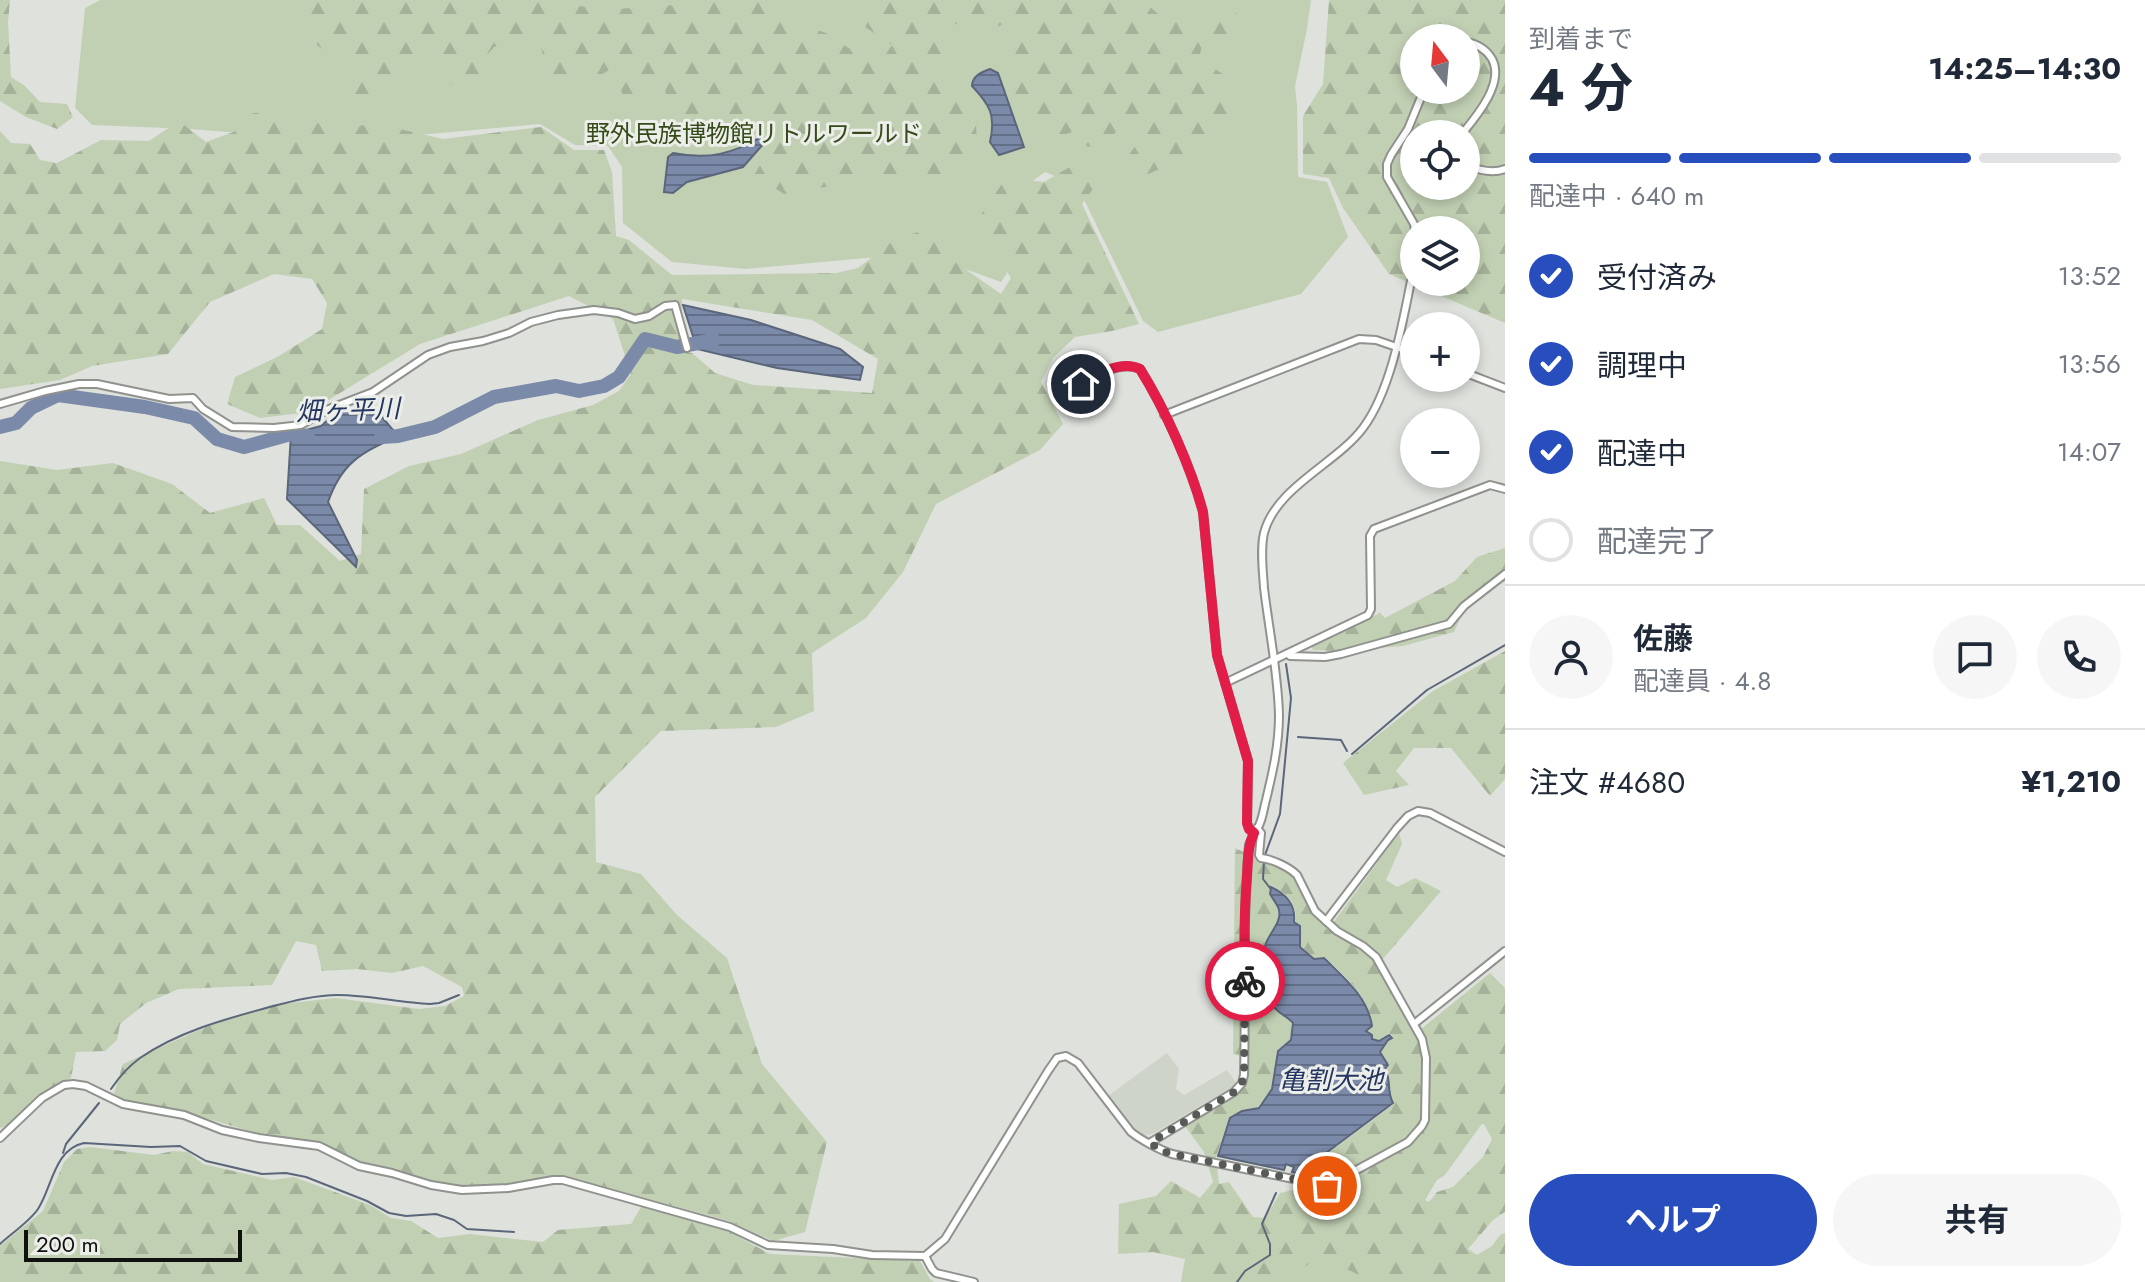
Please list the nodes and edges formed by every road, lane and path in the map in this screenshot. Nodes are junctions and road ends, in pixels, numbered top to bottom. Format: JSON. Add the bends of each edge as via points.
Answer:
{"nodes":[{"id":1,"x":1480,"y":47,"type":"edge"},
{"id":2,"x":1420,"y":104,"type":"edge"},
{"id":3,"x":1475,"y":120,"type":"edge"},
{"id":4,"x":1505,"y":169,"type":"edge"},
{"id":5,"x":1480,"y":170,"type":"edge"},
{"id":6,"x":1409,"y":216,"type":"edge"},
{"id":7,"x":1407,"y":296,"type":"edge"},
{"id":8,"x":1396,"y":346,"type":"junction"},
{"id":9,"x":687,"y":348,"type":"dead end"},
{"id":10,"x":1400,"y":348,"type":"edge"},
{"id":11,"x":1480,"y":378,"type":"edge"},
{"id":12,"x":1505,"y":388,"type":"edge"},
{"id":13,"x":1078,"y":389,"type":"dead end"},
{"id":14,"x":0,"y":404,"type":"edge"},
{"id":15,"x":1164,"y":415,"type":"junction"},
{"id":16,"x":1505,"y":489,"type":"edge"},
{"id":17,"x":1505,"y":574,"type":"edge"},
{"id":18,"x":1288,"y":654,"type":"junction"},
{"id":19,"x":1274,"y":661,"type":"junction"},
{"id":20,"x":1225,"y":683,"type":"junction"},
{"id":21,"x":1256,"y":830,"type":"junction"},
{"id":22,"x":1505,"y":852,"type":"edge"},
{"id":23,"x":1326,"y":921,"type":"junction"},
{"id":24,"x":1505,"y":951,"type":"edge"},
{"id":25,"x":1414,"y":1024,"type":"junction"},
{"id":26,"x":0,"y":1138,"type":"edge"},
{"id":27,"x":1151,"y":1142,"type":"junction"},
{"id":28,"x":925,"y":1256,"type":"junction"},
{"id":29,"x":974,"y":1282,"type":"edge"}],
"edges":[{"from":1,"to":3,"type":"street","via":[[1496,65],[1496,75],[1489,99]]},
{"from":2,"to":6,"type":"street","via":[[1387,164],[1387,177]]},
{"from":4,"to":5,"type":"street"},
{"from":7,"to":8,"type":"street"},
{"from":8,"to":10,"type":"street"},
{"from":8,"to":15,"type":"street","via":[[1359,339]]},
{"from":8,"to":19,"type":"street","via":[[1365,426],[1290,493],[1264,533],[1262,569]]},
{"from":9,"to":14,"type":"street","via":[[675,305],[635,319],[594,310],[558,315],[428,355],[373,392],[301,425],[274,428],[232,427],[193,398],[169,399],[97,384],[61,387]]},
{"from":11,"to":12,"type":"street"},
{"from":13,"to":15,"type":"street","via":[[1117,367],[1133,366],[1140,369]]},
{"from":15,"to":20,"type":"street","via":[[1203,512],[1217,655]]},
{"from":16,"to":18,"type":"street","via":[[1490,485],[1374,529],[1368,615]]},
{"from":17,"to":18,"type":"street","via":[[1449,624],[1341,654]]},
{"from":18,"to":19,"type":"street"},
{"from":19,"to":20,"type":"street"},
{"from":19,"to":21,"type":"street","via":[[1278,742]]},
{"from":20,"to":21,"type":"street","via":[[1248,761],[1247,823]]},
{"from":21,"to":23,"type":"street","via":[[1261,833],[1259,855],[1293,871]]},
{"from":21,"to":27,"type":"street","via":[[1249,845],[1245,894],[1242,1083]]},
{"from":22,"to":23,"type":"street","via":[[1430,813],[1413,812]]},
{"from":23,"to":25,"type":"street","via":[[1376,957]]},
{"from":24,"to":25,"type":"street"},
{"from":25,"to":27,"type":"street","via":[[1426,1058],[1422,1126],[1408,1142],[1327,1186],[1172,1154]]},
{"from":26,"to":28,"type":"street","via":[[42,1098],[64,1085],[80,1084],[123,1104],[184,1115],[259,1138],[319,1146],[359,1166],[431,1185],[462,1190],[563,1180],[730,1227],[768,1245]]},
{"from":27,"to":28,"type":"street","via":[[1131,1132],[1078,1063],[1066,1056],[1057,1058],[945,1239]]},
{"from":28,"to":29,"type":"street","via":[[936,1273]]}]}
